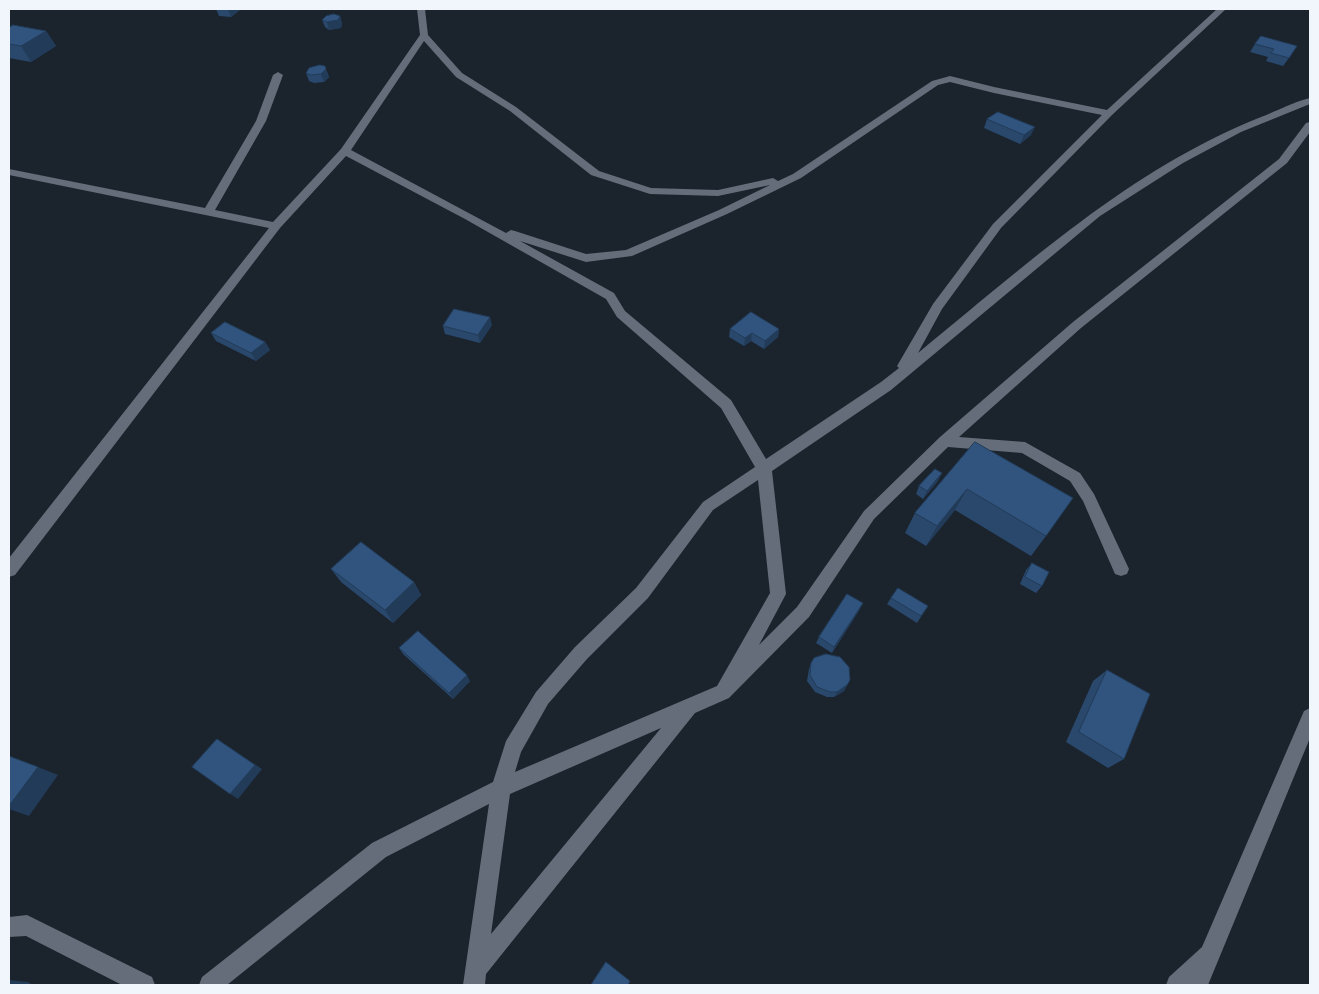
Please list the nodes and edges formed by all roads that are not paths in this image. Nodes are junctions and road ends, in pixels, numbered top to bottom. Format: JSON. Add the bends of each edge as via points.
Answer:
{"nodes":[{"id":1,"x":421,"y":9,"type":"edge"},
{"id":2,"x":1222,"y":9,"type":"edge"},
{"id":3,"x":424,"y":35,"type":"junction"},
{"id":4,"x":278,"y":75,"type":"dead end"},
{"id":5,"x":1310,"y":101,"type":"edge"},
{"id":6,"x":1109,"y":113,"type":"junction"},
{"id":7,"x":1310,"y":126,"type":"edge"},
{"id":8,"x":345,"y":151,"type":"junction"},
{"id":9,"x":9,"y":172,"type":"edge"},
{"id":10,"x":797,"y":176,"type":"junction"},
{"id":11,"x":208,"y":212,"type":"junction"},
{"id":12,"x":480,"y":223,"type":"junction"},
{"id":13,"x":276,"y":226,"type":"junction"},
{"id":14,"x":899,"y":375,"type":"junction"},
{"id":15,"x":945,"y":441,"type":"junction"},
{"id":16,"x":764,"y":468,"type":"junction"},
{"id":17,"x":1121,"y":569,"type":"dead end"},
{"id":18,"x":9,"y":570,"type":"edge"},
{"id":19,"x":724,"y":692,"type":"junction"},
{"id":20,"x":690,"y":707,"type":"junction"},
{"id":21,"x":1310,"y":717,"type":"edge"},
{"id":22,"x":501,"y":788,"type":"junction"},
{"id":23,"x":9,"y":927,"type":"edge"},
{"id":24,"x":1212,"y":949,"type":"junction"},
{"id":25,"x":475,"y":977,"type":"edge"},
{"id":26,"x":144,"y":985,"type":"edge"},
{"id":27,"x":210,"y":985,"type":"edge"},
{"id":28,"x":1177,"y":985,"type":"edge"},
{"id":29,"x":1197,"y":985,"type":"edge"}],
"edges":[{"from":1,"to":3,"type":"street"},
{"from":2,"to":6,"type":"street"},
{"from":3,"to":8,"type":"street"},
{"from":3,"to":10,"type":"street","via":[[459,75],[513,109],[595,173],[650,191],[718,193]]},
{"from":4,"to":11,"type":"street","via":[[261,121]]},
{"from":5,"to":14,"type":"street","via":[[1237,130],[1096,214]]},
{"from":6,"to":10,"type":"street","via":[[950,79],[935,83]]},
{"from":6,"to":14,"type":"street","via":[[997,226],[937,307]]},
{"from":7,"to":15,"type":"street","via":[[1283,161],[1077,325]]},
{"from":8,"to":12,"type":"street"},
{"from":8,"to":13,"type":"street"},
{"from":9,"to":11,"type":"street"},
{"from":10,"to":12,"type":"street","via":[[628,253],[586,258]]},
{"from":11,"to":13,"type":"street"},
{"from":12,"to":16,"type":"street","via":[[610,296],[621,314],[726,404]]},
{"from":13,"to":18,"type":"street"},
{"from":14,"to":16,"type":"street"},
{"from":15,"to":17,"type":"street","via":[[1025,448],[1075,477],[1089,498]]},
{"from":15,"to":19,"type":"street","via":[[869,515],[803,612]]},
{"from":16,"to":19,"type":"street","via":[[778,594]]},
{"from":16,"to":22,"type":"street","via":[[708,506],[642,593],[581,653],[542,698],[514,748]]},
{"from":19,"to":20,"type":"street"},
{"from":20,"to":22,"type":"street"},
{"from":20,"to":25,"type":"street"},
{"from":21,"to":24,"type":"street"},
{"from":22,"to":25,"type":"street"},
{"from":22,"to":27,"type":"street","via":[[379,850]]},
{"from":23,"to":26,"type":"street","via":[[27,925]]},
{"from":24,"to":28,"type":"street"},
{"from":24,"to":29,"type":"street"}]}
